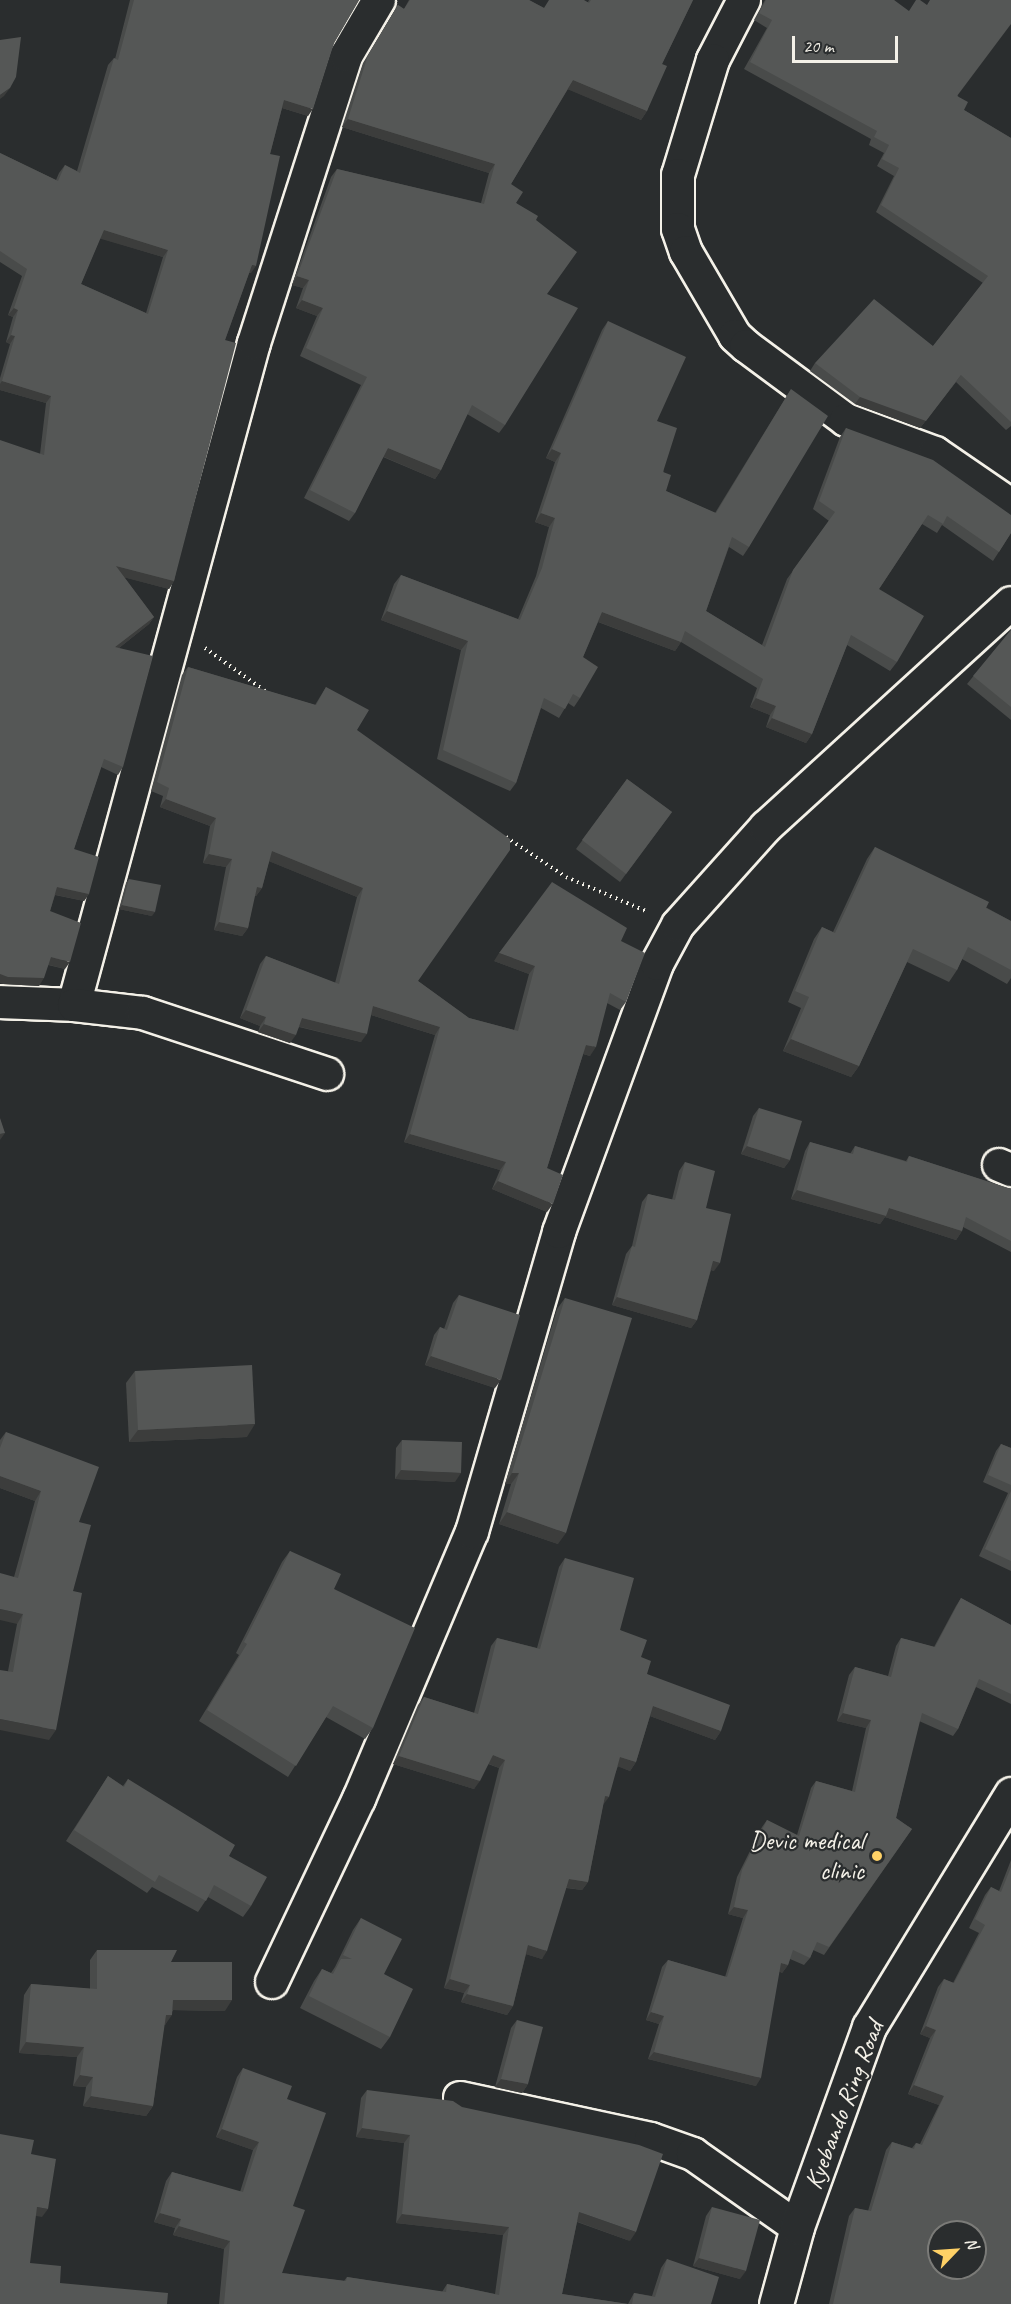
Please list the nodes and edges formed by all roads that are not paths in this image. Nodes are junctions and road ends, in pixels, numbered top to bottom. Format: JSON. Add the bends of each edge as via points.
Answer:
{"nodes":[{"id":1,"x":379,"y":0,"type":"edge"},
{"id":2,"x":744,"y":0,"type":"edge"},
{"id":3,"x":1011,"y":505,"type":"edge"},
{"id":4,"x":1011,"y":603,"type":"edge"},
{"id":5,"x":0,"y":1002,"type":"edge"},
{"id":6,"x":74,"y":1005,"type":"junction"},
{"id":7,"x":327,"y":1074,"type":"dead end"},
{"id":8,"x":1011,"y":1794,"type":"edge"},
{"id":9,"x":272,"y":1982,"type":"dead end"},
{"id":10,"x":460,"y":2098,"type":"dead end"},
{"id":11,"x":797,"y":2227,"type":"junction"},
{"id":12,"x":776,"y":2304,"type":"edge"}],
"edges":[{"from":1,"to":6,"type":"street","via":[[346,56],[254,343]]},
{"from":2,"to":3,"type":"street","via":[[713,60],[678,175],[678,229],[686,252],[735,336],[746,346],[846,420],[935,453]]},
{"from":4,"to":9,"type":"street","via":[[766,827],[678,926],[657,964],[560,1232],[472,1532],[359,1799]]},
{"from":5,"to":6,"type":"street"},
{"from":6,"to":7,"type":"street","via":[[143,1013]]},
{"from":8,"to":11,"type":"street","name":"Kyebando Ring Road","via":[[869,2027]]},
{"from":10,"to":11,"type":"street","via":[[651,2139],[693,2154]]},
{"from":11,"to":12,"type":"street","name":"Kyebando Ring Road"}]}
